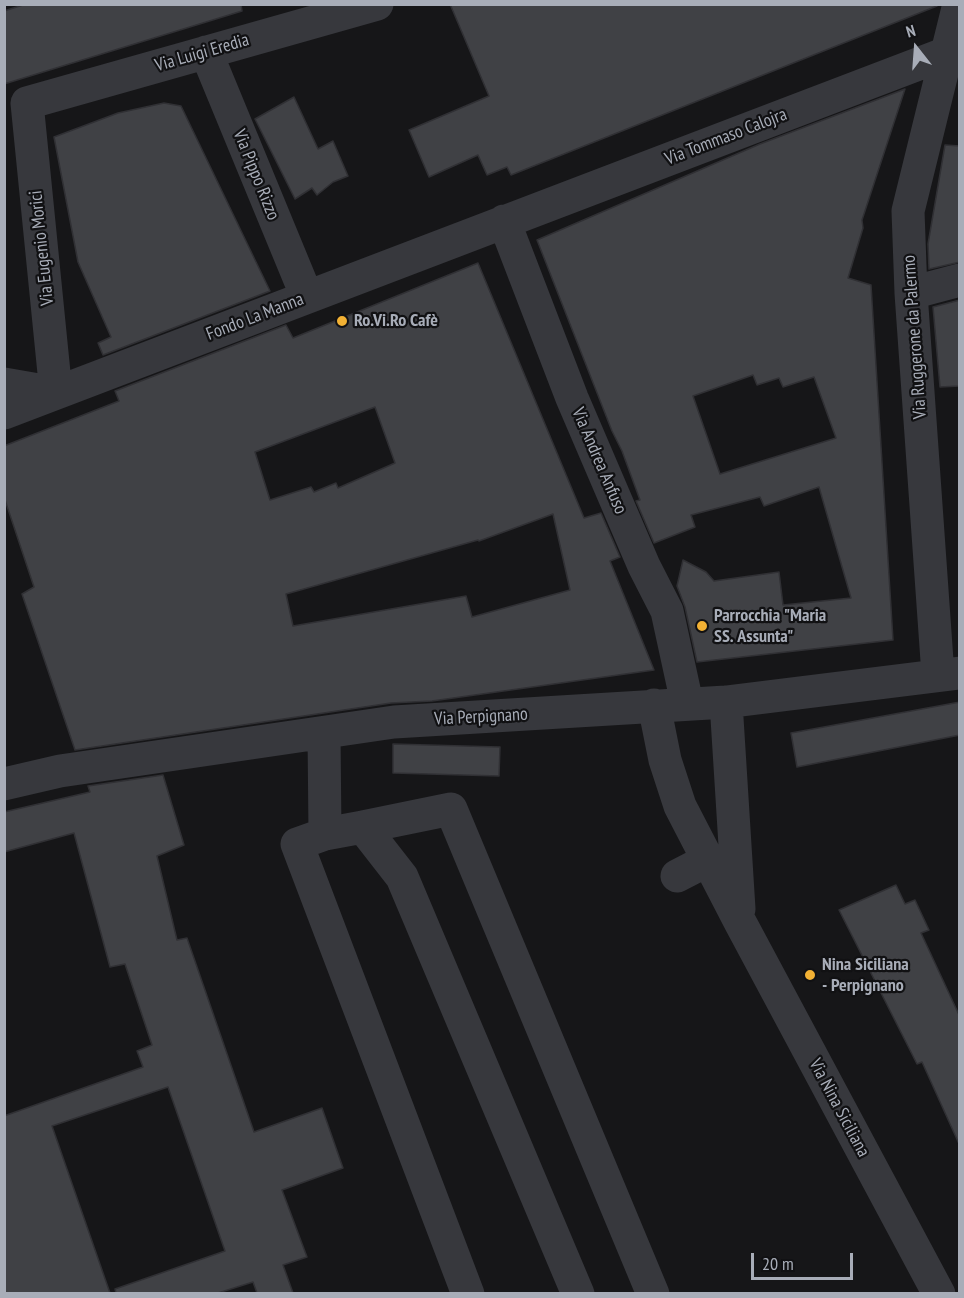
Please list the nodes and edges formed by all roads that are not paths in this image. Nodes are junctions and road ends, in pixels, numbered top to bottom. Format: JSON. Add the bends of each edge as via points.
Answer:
{"nodes":[{"id":1,"x":377,"y":4,"type":"edge"},
{"id":2,"x":958,"y":13,"type":"edge"},
{"id":3,"x":206,"y":52,"type":"junction"},
{"id":4,"x":947,"y":53,"type":"junction"},
{"id":5,"x":27,"y":103,"type":"joint"},
{"id":6,"x":504,"y":221,"type":"junction"},
{"id":7,"x":960,"y":280,"type":"edge"},
{"id":8,"x":911,"y":293,"type":"junction"},
{"id":9,"x":307,"y":297,"type":"junction"},
{"id":10,"x":4,"y":384,"type":"edge"},
{"id":11,"x":56,"y":393,"type":"junction"},
{"id":12,"x":4,"y":413,"type":"edge"},
{"id":13,"x":949,"y":674,"type":"edge"},
{"id":14,"x":726,"y":702,"type":"junction"},
{"id":15,"x":687,"y":703,"type":"junction"},
{"id":16,"x":654,"y":705,"type":"junction"},
{"id":17,"x":324,"y":733,"type":"junction"},
{"id":18,"x":4,"y":784,"type":"edge"},
{"id":19,"x":363,"y":827,"type":"junction"},
{"id":20,"x":325,"y":834,"type":"junction"},
{"id":21,"x":708,"y":860,"type":"junction"},
{"id":22,"x":677,"y":876,"type":"dead end"},
{"id":23,"x":740,"y":922,"type":"junction"},
{"id":24,"x":468,"y":1293,"type":"edge"},
{"id":25,"x":578,"y":1293,"type":"edge"},
{"id":26,"x":653,"y":1293,"type":"edge"},
{"id":27,"x":939,"y":1293,"type":"edge"}],
"edges":[{"from":1,"to":3,"type":"street","name":"Via Luigi Eredia"},
{"from":2,"to":4,"type":"street","name":"Via Ruggerone da Palermo"},
{"from":3,"to":5,"type":"street","name":"Via Luigi Eredia"},
{"from":3,"to":9,"type":"street","name":"Via Pippo Rizzo"},
{"from":4,"to":6,"type":"street","name":"Via Tommaso Calojra"},
{"from":4,"to":8,"type":"street","name":"Via Ruggerone da Palermo","via":[[908,211]]},
{"from":5,"to":11,"type":"street","name":"Via Eugenio Morici"},
{"from":6,"to":9,"type":"street","name":"Fondo La Manna"},
{"from":6,"to":15,"type":"street","name":"Via Andrea Anfuso","via":[[572,398],[667,611]]},
{"from":7,"to":8,"type":"street"},
{"from":8,"to":13,"type":"street","name":"Via Ruggerone da Palermo"},
{"from":9,"to":11,"type":"street","name":"Fondo La Manna"},
{"from":10,"to":11,"type":"street"},
{"from":11,"to":12,"type":"street","name":"Fondo La Manna"},
{"from":13,"to":14,"type":"street","name":"Via Perpignano"},
{"from":14,"to":15,"type":"street","name":"Via Perpignano"},
{"from":14,"to":23,"type":"street","name":"Via Nina Siciliana"},
{"from":15,"to":16,"type":"street","name":"Via Perpignano"},
{"from":16,"to":17,"type":"street","name":"Via Perpignano","via":[[394,723]]},
{"from":16,"to":21,"type":"street","name":"Via Nina Siciliana","via":[[665,760],[680,806]]},
{"from":17,"to":18,"type":"street","name":"Via Perpignano","via":[[60,771]]},
{"from":17,"to":20,"type":"street"},
{"from":19,"to":20,"type":"street"},
{"from":19,"to":25,"type":"street","via":[[402,877]]},
{"from":19,"to":26,"type":"street","via":[[451,809]]},
{"from":20,"to":24,"type":"street","via":[[297,844]]},
{"from":21,"to":22,"type":"street"},
{"from":21,"to":23,"type":"street","name":"Via Nina Siciliana"},
{"from":23,"to":27,"type":"street","name":"Via Nina Siciliana"}]}
